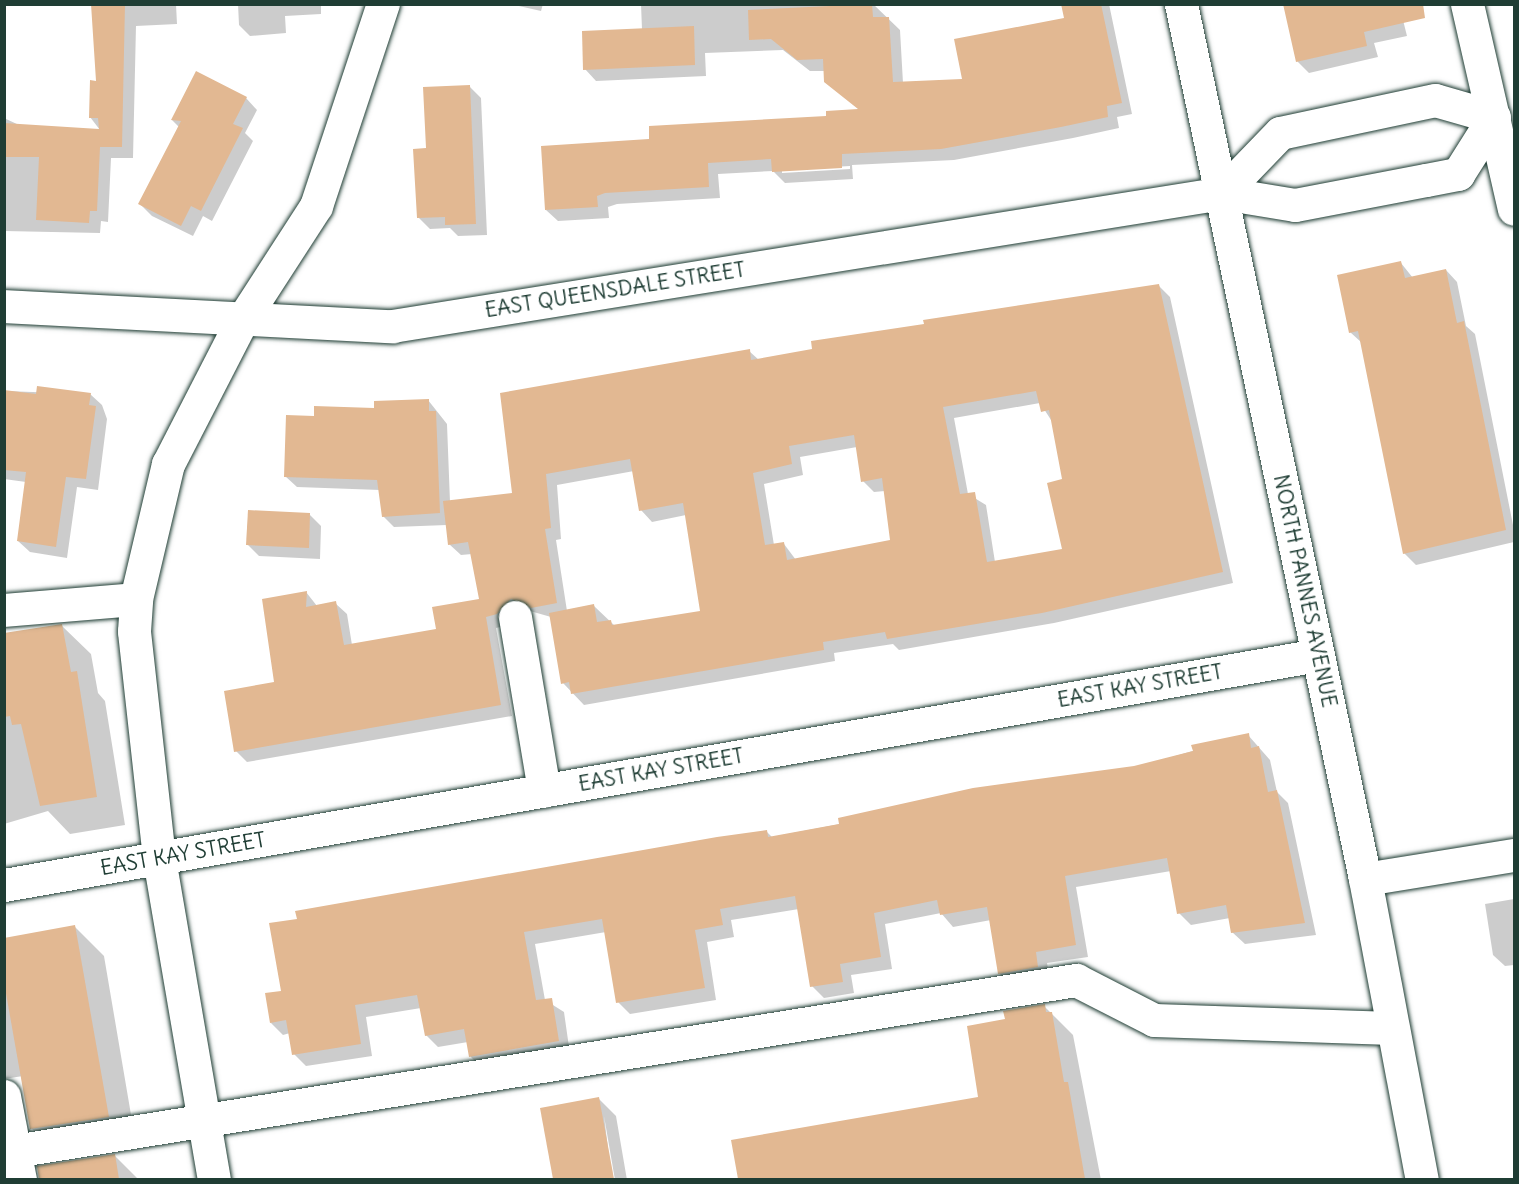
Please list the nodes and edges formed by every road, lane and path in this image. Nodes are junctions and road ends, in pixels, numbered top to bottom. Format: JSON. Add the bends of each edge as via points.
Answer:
{"nodes":[{"id":1,"x":383,"y":4,"type":"edge"},
{"id":2,"x":1181,"y":4,"type":"edge"},
{"id":3,"x":1467,"y":4,"type":"edge"},
{"id":4,"x":1494,"y":117,"type":"junction"},
{"id":5,"x":1222,"y":193,"type":"junction"},
{"id":6,"x":1515,"y":209,"type":"edge"},
{"id":7,"x":4,"y":306,"type":"edge"},
{"id":8,"x":241,"y":322,"type":"junction"},
{"id":9,"x":136,"y":598,"type":"junction"},
{"id":10,"x":4,"y":610,"type":"edge"},
{"id":11,"x":515,"y":616,"type":"dead end"},
{"id":12,"x":1318,"y":655,"type":"junction"},
{"id":13,"x":544,"y":791,"type":"junction"},
{"id":14,"x":1515,"y":855,"type":"edge"},
{"id":15,"x":159,"y":858,"type":"junction"},
{"id":16,"x":1365,"y":879,"type":"junction"},
{"id":17,"x":4,"y":885,"type":"edge"},
{"id":18,"x":1392,"y":1028,"type":"junction"},
{"id":19,"x":4,"y":1096,"type":"edge"},
{"id":20,"x":204,"y":1119,"type":"junction"},
{"id":21,"x":17,"y":1165,"type":"edge"},
{"id":22,"x":214,"y":1179,"type":"edge"},
{"id":23,"x":1422,"y":1179,"type":"edge"}],
"edges":[{"from":1,"to":8,"type":"street","via":[[316,206]]},
{"from":2,"to":5,"type":"street","name":"NORTH PANNES AVENUE"},
{"from":3,"to":4,"type":"street"},
{"from":4,"to":5,"type":"street","via":[[1435,100],[1280,134]]},
{"from":4,"to":5,"type":"street","name":"EAST QUEENSDALE STREET","via":[[1458,174],[1294,205]]},
{"from":4,"to":6,"type":"street"},
{"from":5,"to":8,"type":"street","name":"EAST QUEENSDALE STREET","via":[[392,326]]},
{"from":5,"to":12,"type":"street","name":"NORTH PANNES AVENUE"},
{"from":7,"to":8,"type":"street","name":"EAST QUEENSDALE STREET"},
{"from":8,"to":9,"type":"street","via":[[168,464]]},
{"from":9,"to":10,"type":"street"},
{"from":9,"to":15,"type":"street","via":[[134,631]]},
{"from":11,"to":13,"type":"street"},
{"from":12,"to":13,"type":"street","name":"EAST KAY STREET"},
{"from":12,"to":16,"type":"street","name":"NORTH PANNES AVENUE"},
{"from":13,"to":15,"type":"street","name":"EAST KAY STREET"},
{"from":14,"to":16,"type":"street"},
{"from":15,"to":17,"type":"street","name":"EAST KAY STREET"},
{"from":15,"to":20,"type":"street"},
{"from":16,"to":18,"type":"street","name":"NORTH PANNES AVENUE"},
{"from":18,"to":20,"type":"street","via":[[1154,1020],[1076,980]]},
{"from":18,"to":23,"type":"street","name":"NORTH PANNES AVENUE"},
{"from":19,"to":21,"type":"street"},
{"from":20,"to":21,"type":"street"},
{"from":20,"to":22,"type":"street"}]}
